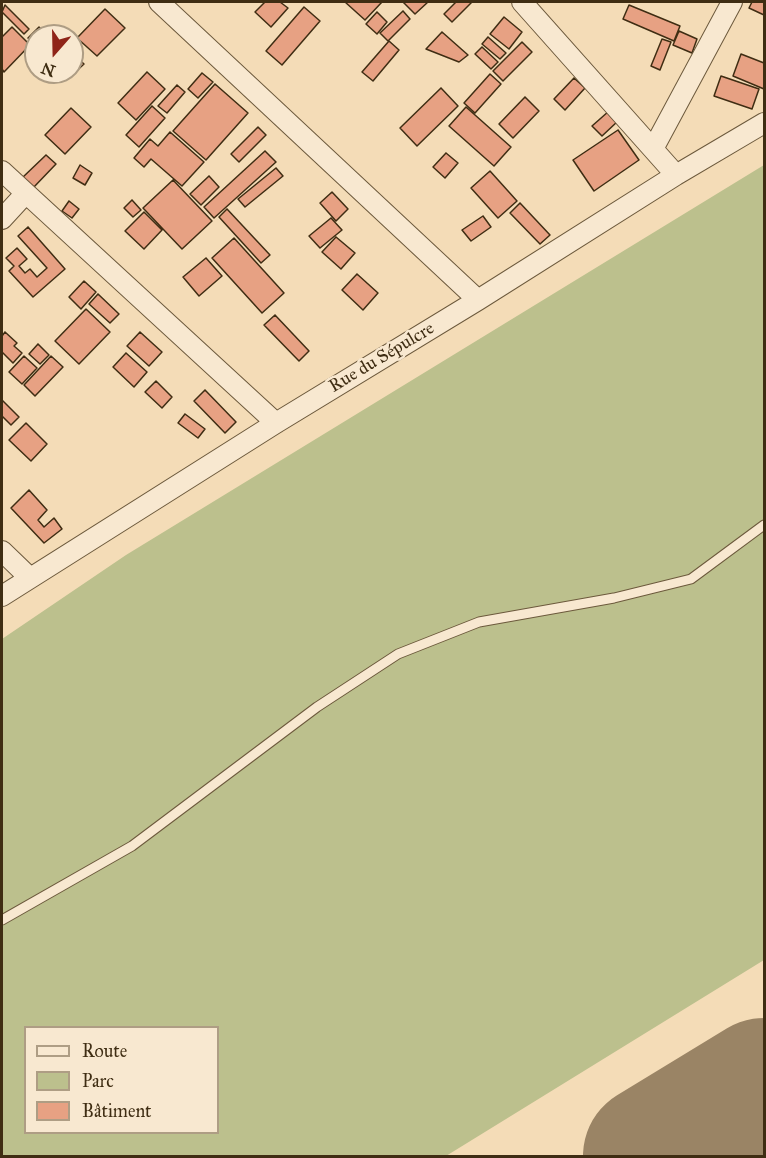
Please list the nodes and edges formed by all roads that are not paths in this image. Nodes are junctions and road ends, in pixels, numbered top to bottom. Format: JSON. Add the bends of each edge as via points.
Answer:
{"nodes":[{"id":1,"x":159,"y":2,"type":"edge"},
{"id":2,"x":522,"y":2,"type":"edge"},
{"id":3,"x":732,"y":2,"type":"edge"},
{"id":4,"x":765,"y":123,"type":"edge"},
{"id":5,"x":653,"y":149,"type":"junction"},
{"id":6,"x":2,"y":171,"type":"edge"},
{"id":7,"x":676,"y":175,"type":"junction"},
{"id":8,"x":26,"y":194,"type":"junction"},
{"id":9,"x":2,"y":219,"type":"edge"},
{"id":10,"x":478,"y":300,"type":"junction"},
{"id":11,"x":276,"y":423,"type":"junction"},
{"id":12,"x":765,"y":525,"type":"edge"},
{"id":13,"x":2,"y":550,"type":"edge"},
{"id":14,"x":30,"y":578,"type":"junction"},
{"id":15,"x":2,"y":596,"type":"edge"},
{"id":16,"x":2,"y":920,"type":"edge"}],
"edges":[{"from":1,"to":10,"type":"street"},
{"from":2,"to":5,"type":"street"},
{"from":3,"to":5,"type":"street"},
{"from":4,"to":7,"type":"street","name":"Rue du Sépulcre"},
{"from":5,"to":7,"type":"street"},
{"from":6,"to":8,"type":"street"},
{"from":7,"to":10,"type":"street","name":"Rue du Sépulcre"},
{"from":8,"to":9,"type":"street"},
{"from":8,"to":11,"type":"street"},
{"from":10,"to":11,"type":"street","name":"Rue du Sépulcre"},
{"from":11,"to":14,"type":"street","name":"Rue du Sépulcre"},
{"from":12,"to":16,"type":"lane","via":[[690,579],[614,598],[479,622],[398,654],[317,707],[132,846]]},
{"from":13,"to":14,"type":"street"},
{"from":14,"to":15,"type":"street","name":"Rue du Sépulcre"}]}
